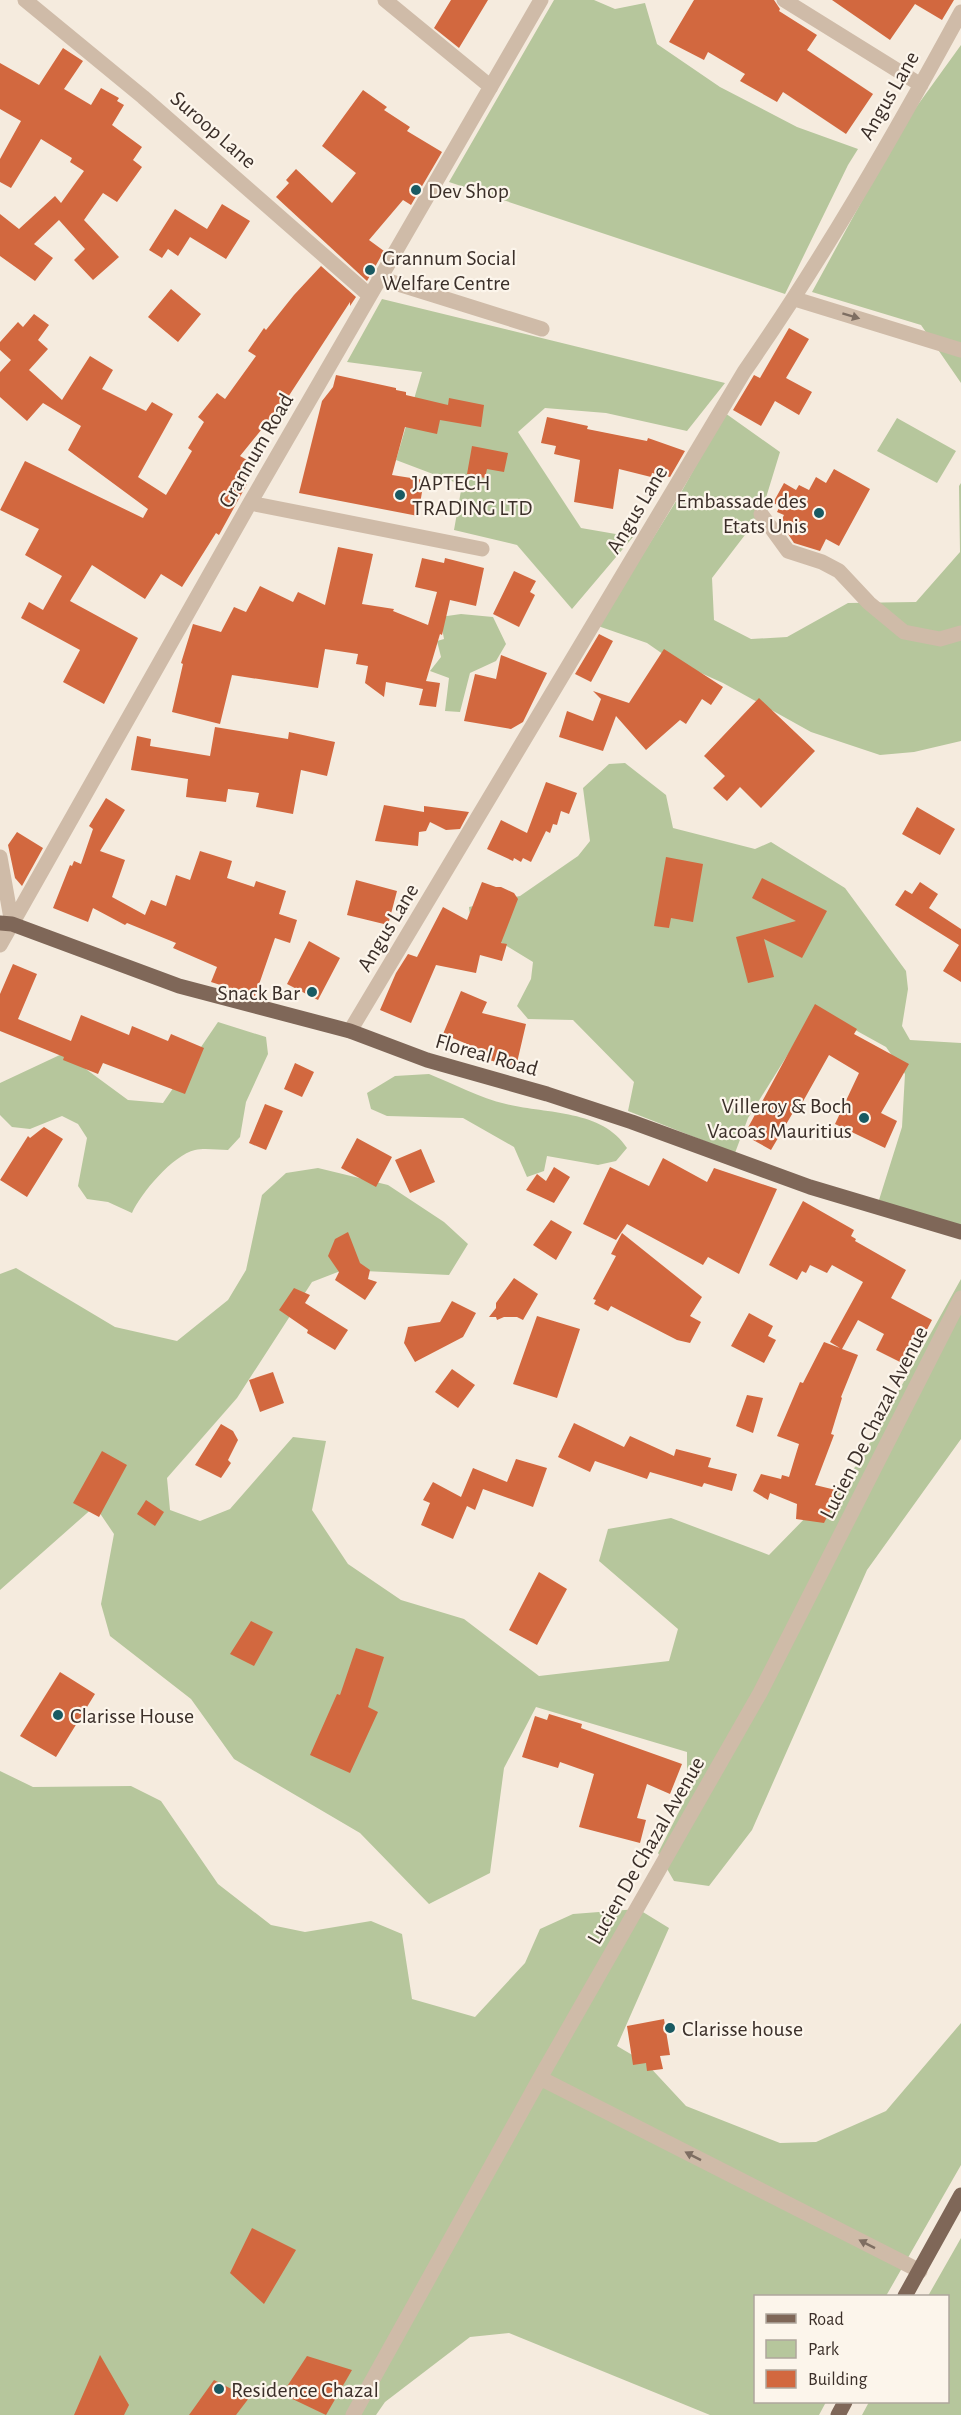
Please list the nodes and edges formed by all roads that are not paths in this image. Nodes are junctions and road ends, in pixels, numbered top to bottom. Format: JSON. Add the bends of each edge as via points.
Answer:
{"nodes":[{"id":1,"x":25,"y":0,"type":"edge"},
{"id":2,"x":385,"y":0,"type":"edge"},
{"id":3,"x":541,"y":0,"type":"edge"},
{"id":4,"x":784,"y":0,"type":"edge"},
{"id":5,"x":961,"y":12,"type":"edge"},
{"id":6,"x":921,"y":85,"type":"junction"},
{"id":7,"x":491,"y":87,"type":"junction"},
{"id":8,"x":379,"y":278,"type":"junction"},
{"id":9,"x":369,"y":295,"type":"junction"},
{"id":10,"x":795,"y":299,"type":"junction"},
{"id":11,"x":542,"y":329,"type":"dead end"},
{"id":12,"x":961,"y":350,"type":"edge"},
{"id":13,"x":250,"y":503,"type":"junction"},
{"id":14,"x":761,"y":514,"type":"dead end"},
{"id":15,"x":482,"y":549,"type":"dead end"},
{"id":16,"x":961,"y":633,"type":"edge"},
{"id":17,"x":0,"y":857,"type":"edge"},
{"id":18,"x":6,"y":923,"type":"edge"},
{"id":19,"x":0,"y":945,"type":"edge"},
{"id":20,"x":350,"y":1032,"type":"junction"},
{"id":21,"x":961,"y":1232,"type":"edge"},
{"id":22,"x":961,"y":1298,"type":"edge"},
{"id":23,"x":540,"y":2078,"type":"junction"},
{"id":24,"x":961,"y":2195,"type":"edge"},
{"id":25,"x":920,"y":2271,"type":"junction"},
{"id":26,"x":906,"y":2295,"type":"edge"},
{"id":27,"x":353,"y":2415,"type":"edge"}],
"edges":[{"from":1,"to":9,"type":"street","name":"Suroop Lane"},
{"from":2,"to":7,"type":"street"},
{"from":3,"to":7,"type":"street","name":"Grannum Road"},
{"from":4,"to":6,"type":"street"},
{"from":5,"to":6,"type":"street","name":"Angus Lane"},
{"from":6,"to":10,"type":"street","name":"Angus Lane"},
{"from":7,"to":8,"type":"street","name":"Grannum Road"},
{"from":8,"to":9,"type":"street","name":"Grannum Road"},
{"from":8,"to":11,"type":"street"},
{"from":9,"to":13,"type":"street","name":"Grannum Road"},
{"from":10,"to":12,"type":"street","one_way":true},
{"from":10,"to":20,"type":"street","name":"Angus Lane","via":[[744,372]]},
{"from":13,"to":15,"type":"street"},
{"from":13,"to":18,"type":"street","name":"Grannum Road"},
{"from":14,"to":16,"type":"street","via":[[788,551],[839,571],[904,632],[940,639]]},
{"from":17,"to":18,"type":"street"},
{"from":18,"to":19,"type":"street","name":"Grannum Road"},
{"from":18,"to":20,"type":"main road","name":"Floreal Road","via":[[179,986]]},
{"from":20,"to":21,"type":"main road","name":"Floreal Road","via":[[427,1060],[632,1122],[810,1187]]},
{"from":22,"to":23,"type":"street","name":"Lucien De Chazal Avenue","via":[[760,1693]]},
{"from":25,"to":23,"type":"street","one_way":true},
{"from":23,"to":27,"type":"street","name":"Lucien De Chazal Avenue"},
{"from":24,"to":25,"type":"main road"},
{"from":25,"to":26,"type":"main road"}]}
